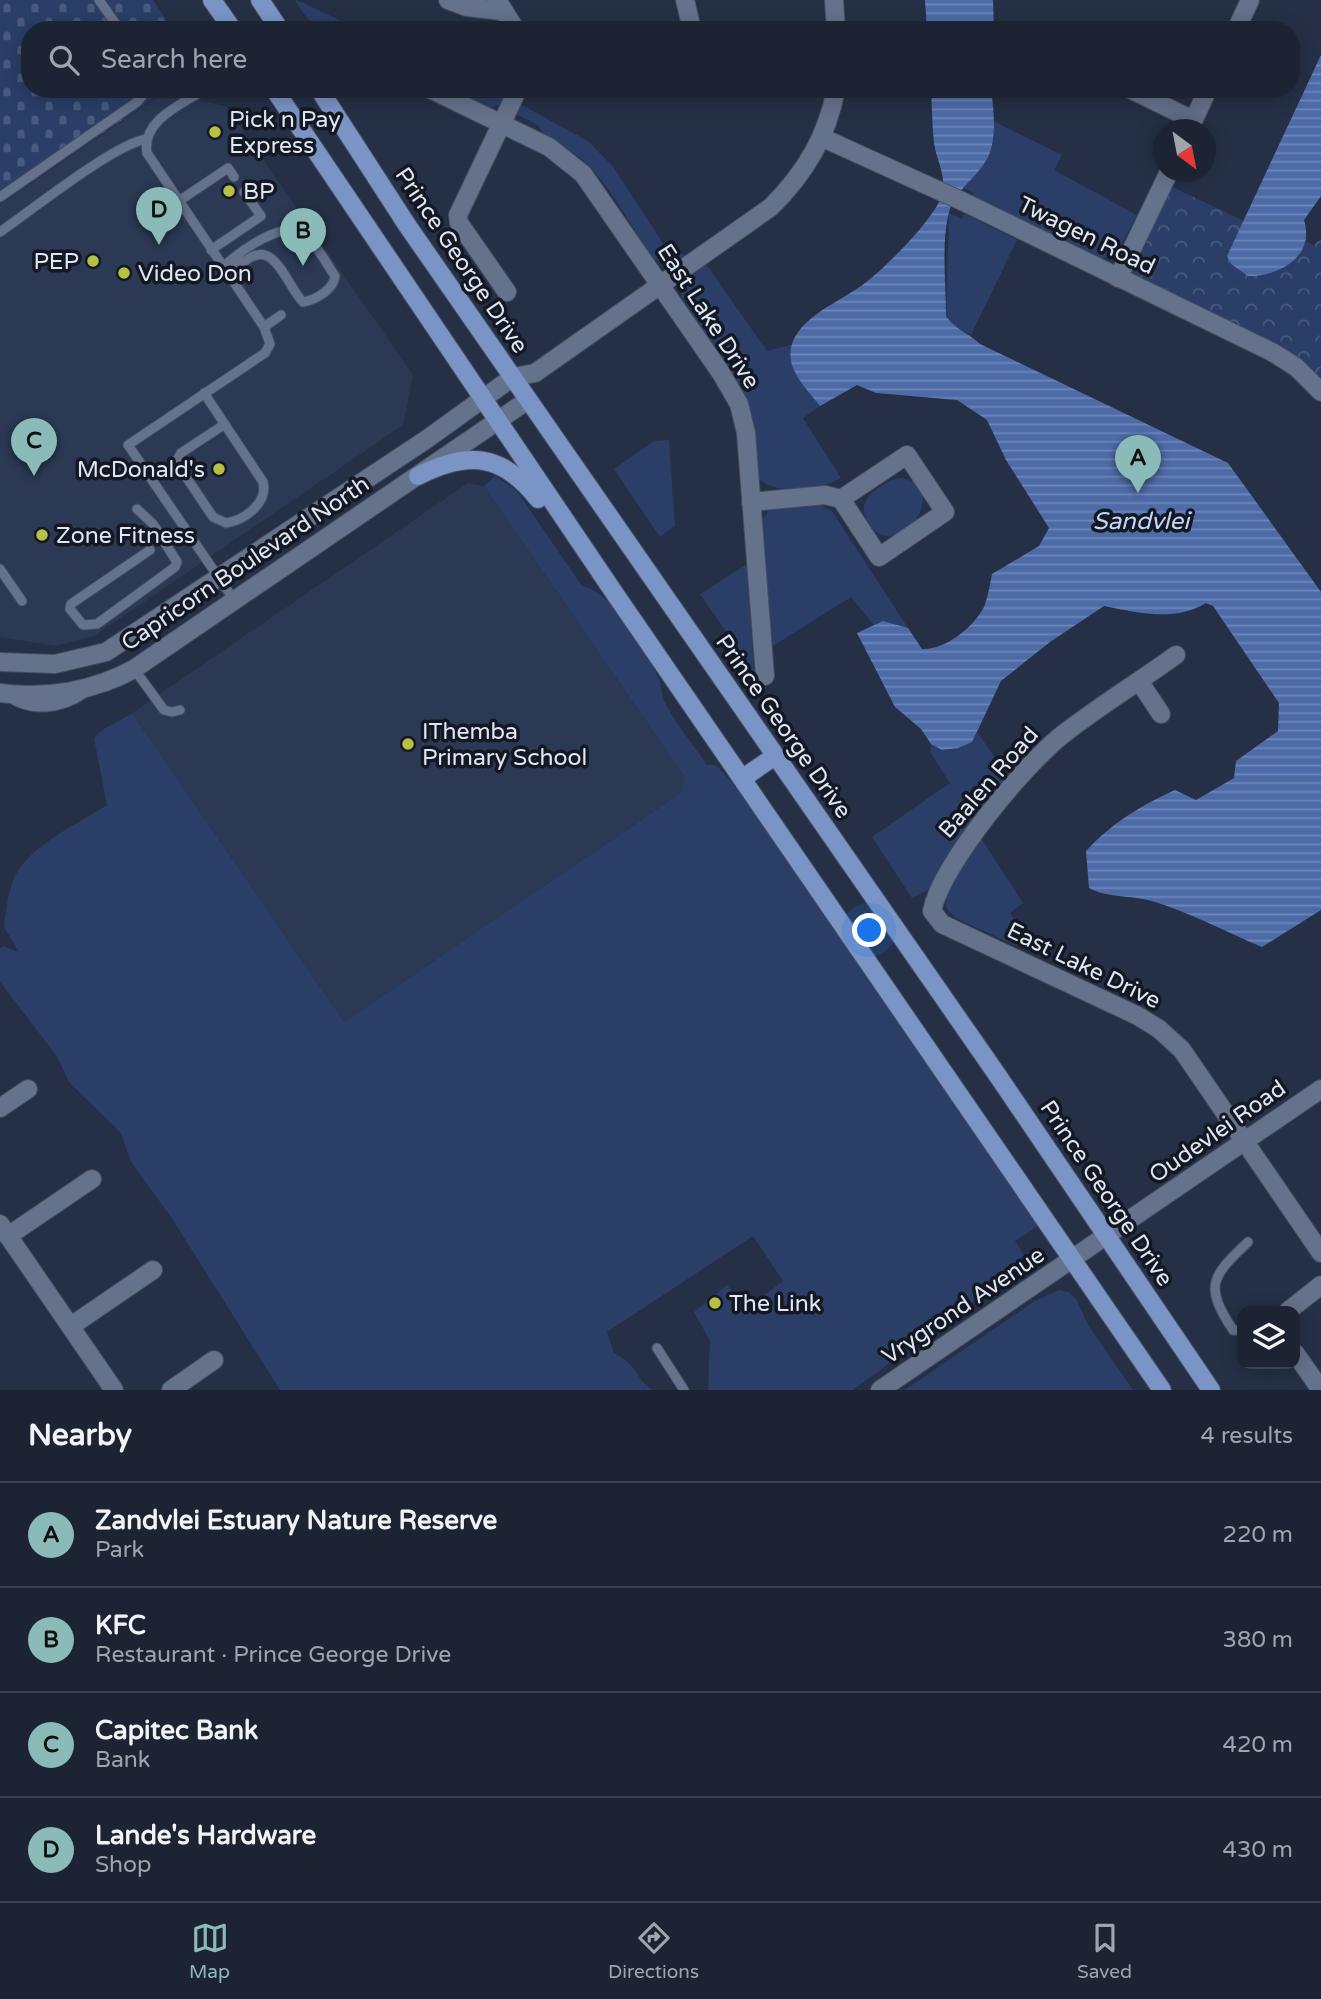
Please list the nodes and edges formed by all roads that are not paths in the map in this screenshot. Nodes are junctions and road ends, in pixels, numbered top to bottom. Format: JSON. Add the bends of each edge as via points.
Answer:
{"nodes":[{"id":1,"x":99,"y":0,"type":"edge"},
{"id":2,"x":212,"y":0,"type":"edge"},
{"id":3,"x":260,"y":0,"type":"edge"},
{"id":4,"x":449,"y":0,"type":"edge"},
{"id":5,"x":685,"y":0,"type":"edge"},
{"id":6,"x":834,"y":0,"type":"edge"},
{"id":7,"x":1250,"y":0,"type":"edge"},
{"id":8,"x":500,"y":6,"type":"edge"},
{"id":9,"x":114,"y":21,"type":"edge"},
{"id":10,"x":227,"y":21,"type":"edge"},
{"id":11,"x":274,"y":21,"type":"edge"},
{"id":12,"x":510,"y":21,"type":"edge"},
{"id":13,"x":690,"y":21,"type":"edge"},
{"id":14,"x":835,"y":21,"type":"edge"},
{"id":15,"x":1240,"y":21,"type":"edge"},
{"id":16,"x":140,"y":98,"type":"edge"},
{"id":17,"x":192,"y":98,"type":"edge"},
{"id":18,"x":280,"y":98,"type":"edge"},
{"id":19,"x":325,"y":98,"type":"edge"},
{"id":20,"x":449,"y":98,"type":"edge"},
{"id":21,"x":512,"y":98,"type":"edge"},
{"id":22,"x":833,"y":98,"type":"edge"},
{"id":23,"x":1145,"y":98,"type":"edge"},
{"id":24,"x":1204,"y":98,"type":"edge"},
{"id":25,"x":1181,"y":119,"type":"edge"},
{"id":26,"x":1194,"y":119,"type":"edge"},
{"id":27,"x":500,"y":123,"type":"junction"},
{"id":28,"x":822,"y":138,"type":"junction"},
{"id":29,"x":146,"y":139,"type":"junction"},
{"id":30,"x":234,"y":177,"type":"dead end"},
{"id":31,"x":1164,"y":182,"type":"edge"},
{"id":32,"x":244,"y":192,"type":"dead end"},
{"id":33,"x":0,"y":197,"type":"edge"},
{"id":34,"x":179,"y":201,"type":"junction"},
{"id":35,"x":0,"y":232,"type":"edge"},
{"id":36,"x":211,"y":250,"type":"junction"},
{"id":37,"x":225,"y":270,"type":"junction"},
{"id":38,"x":1118,"y":278,"type":"junction"},
{"id":39,"x":661,"y":285,"type":"junction"},
{"id":40,"x":507,"y":292,"type":"dead end"},
{"id":41,"x":281,"y":315,"type":"dead end"},
{"id":42,"x":264,"y":327,"type":"junction"},
{"id":43,"x":535,"y":373,"type":"junction"},
{"id":44,"x":513,"y":377,"type":"junction"},
{"id":45,"x":1321,"y":392,"type":"edge"},
{"id":46,"x":204,"y":393,"type":"junction"},
{"id":47,"x":482,"y":399,"type":"junction"},
{"id":48,"x":528,"y":400,"type":"junction"},
{"id":49,"x":498,"y":422,"type":"junction"},
{"id":50,"x":225,"y":424,"type":"junction"},
{"id":51,"x":418,"y":476,"type":"junction"},
{"id":52,"x":841,"y":499,"type":"junction"},
{"id":53,"x":751,"y":502,"type":"junction"},
{"id":54,"x":137,"y":509,"type":"dead end"},
{"id":55,"x":150,"y":550,"type":"dead end"},
{"id":56,"x":0,"y":569,"type":"edge"},
{"id":57,"x":218,"y":577,"type":"junction"},
{"id":58,"x":612,"y":591,"type":"junction"},
{"id":59,"x":234,"y":600,"type":"junction"},
{"id":60,"x":22,"y":601,"type":"dead end"},
{"id":61,"x":1176,"y":655,"type":"dead end"},
{"id":62,"x":0,"y":662,"type":"edge"},
{"id":63,"x":134,"y":668,"type":"junction"},
{"id":64,"x":765,"y":676,"type":"dead end"},
{"id":65,"x":1139,"y":681,"type":"junction"},
{"id":66,"x":3,"y":693,"type":"edge"},
{"id":67,"x":180,"y":710,"type":"dead end"},
{"id":68,"x":1161,"y":714,"type":"dead end"},
{"id":69,"x":775,"y":756,"type":"junction"},
{"id":70,"x":743,"y":778,"type":"junction"},
{"id":71,"x":932,"y":911,"type":"joint"},
{"id":72,"x":28,"y":1089,"type":"dead end"},
{"id":73,"x":1321,"y":1089,"type":"edge"},
{"id":74,"x":0,"y":1108,"type":"edge"},
{"id":75,"x":1245,"y":1140,"type":"junction"},
{"id":76,"x":92,"y":1179,"type":"dead end"},
{"id":77,"x":4,"y":1230,"type":"edge"},
{"id":78,"x":1107,"y":1237,"type":"junction"},
{"id":79,"x":1248,"y":1242,"type":"dead end"},
{"id":80,"x":1321,"y":1253,"type":"edge"},
{"id":81,"x":1074,"y":1260,"type":"junction"},
{"id":82,"x":153,"y":1270,"type":"dead end"},
{"id":83,"x":1321,"y":1285,"type":"edge"},
{"id":84,"x":1294,"y":1306,"type":"edge"},
{"id":85,"x":71,"y":1326,"type":"junction"},
{"id":86,"x":1237,"y":1330,"type":"edge"},
{"id":87,"x":657,"y":1348,"type":"dead end"},
{"id":88,"x":214,"y":1360,"type":"dead end"},
{"id":89,"x":1300,"y":1360,"type":"edge"},
{"id":90,"x":885,"y":1389,"type":"edge"},
{"id":91,"x":114,"y":1390,"type":"edge"},
{"id":92,"x":171,"y":1390,"type":"edge"},
{"id":93,"x":684,"y":1390,"type":"edge"},
{"id":94,"x":1162,"y":1390,"type":"edge"},
{"id":95,"x":1211,"y":1390,"type":"edge"},
{"id":96,"x":1321,"y":1390,"type":"edge"}],
"edges":[{"from":1,"to":9,"type":"lane"},
{"from":2,"to":10,"type":"main road"},
{"from":3,"to":11,"type":"main road"},
{"from":4,"to":8,"type":"street","via":[[467,6]]},
{"from":5,"to":13,"type":"street"},
{"from":6,"to":14,"type":"street"},
{"from":7,"to":15,"type":"street"},
{"from":8,"to":12,"type":"street"},
{"from":16,"to":33,"type":"lane"},
{"from":17,"to":29,"type":"lane","via":[[158,121]]},
{"from":18,"to":47,"type":"main road"},
{"from":19,"to":44,"type":"main road","name":"Prince George Drive"},
{"from":20,"to":27,"type":"street","name":"East Lake Drive"},
{"from":21,"to":27,"type":"street"},
{"from":22,"to":28,"type":"street"},
{"from":23,"to":25,"type":"street"},
{"from":24,"to":26,"type":"street"},
{"from":27,"to":39,"type":"street","name":"East Lake Drive","via":[[549,147],[583,174]]},
{"from":27,"to":40,"type":"street","via":[[458,215]]},
{"from":28,"to":38,"type":"street","name":"Twagen Road"},
{"from":28,"to":39,"type":"street","via":[[797,181],[771,207]]},
{"from":29,"to":34,"type":"lane","via":[[147,153]]},
{"from":29,"to":35,"type":"lane","via":[[106,159]]},
{"from":30,"to":34,"type":"lane","via":[[228,168]]},
{"from":31,"to":38,"type":"street"},
{"from":32,"to":36,"type":"lane","via":[[261,216]]},
{"from":34,"to":36,"type":"lane"},
{"from":36,"to":37,"type":"lane"},
{"from":37,"to":37,"type":"lane","via":[[278,231],[293,229],[306,235],[335,281],[303,302],[266,256],[255,255]]},
{"from":37,"to":42,"type":"lane"},
{"from":38,"to":45,"type":"street","name":"Twagen Road","via":[[1272,352],[1296,367]]},
{"from":39,"to":43,"type":"street"},
{"from":39,"to":53,"type":"street","name":"East Lake Drive","via":[[739,404]]},
{"from":41,"to":42,"type":"lane"},
{"from":42,"to":46,"type":"lane","via":[[270,340],[265,353]]},
{"from":43,"to":44,"type":"street"},
{"from":43,"to":48,"type":"street"},
{"from":44,"to":47,"type":"street","name":"Capricorn Boulevard North"},
{"from":44,"to":48,"type":"main road","name":"Prince George Drive"},
{"from":46,"to":50,"type":"lane"},
{"from":46,"to":57,"type":"lane","via":[[128,445]]},
{"from":47,"to":49,"type":"main road"},
{"from":47,"to":57,"type":"street","name":"Capricorn Boulevard North"},
{"from":48,"to":49,"type":"street","name":"Capricorn Boulevard North"},
{"from":48,"to":69,"type":"main road","name":"Prince George Drive"},
{"from":49,"to":51,"type":"street","name":"Capricorn Boulevard North"},
{"from":49,"to":58,"type":"main road"},
{"from":50,"to":50,"type":"lane","via":[[265,488],[258,505],[226,523],[214,517],[176,462],[181,453]]},
{"from":51,"to":58,"type":"main road","via":[[446,462],[467,459],[510,470],[530,488]]},
{"from":51,"to":59,"type":"street","name":"Capricorn Boulevard North"},
{"from":52,"to":52,"type":"street","via":[[879,556],[945,512],[907,455]]},
{"from":52,"to":53,"type":"street","via":[[825,495]]},
{"from":53,"to":64,"type":"street","name":"East Lake Drive"},
{"from":54,"to":55,"type":"lane","via":[[153,524],[177,562],[171,572],[97,624],[83,625],[71,604]]},
{"from":56,"to":60,"type":"lane"},
{"from":57,"to":59,"type":"lane"},
{"from":57,"to":62,"type":"street","name":"Capricorn Boulevard North","via":[[116,646],[92,657],[37,665]]},
{"from":58,"to":70,"type":"main road"},
{"from":59,"to":63,"type":"street","name":"Capricorn Boulevard North"},
{"from":61,"to":65,"type":"street","name":"Baalen Road"},
{"from":63,"to":66,"type":"street","name":"Capricorn Boulevard North","via":[[93,687],[54,694]]},
{"from":63,"to":67,"type":"lane","via":[[161,707]]},
{"from":65,"to":68,"type":"street"},
{"from":65,"to":71,"type":"street","name":"Baalen Road","via":[[1049,746],[965,844]]},
{"from":69,"to":70,"type":"main road"},
{"from":69,"to":78,"type":"main road","name":"Prince George Drive"},
{"from":70,"to":81,"type":"main road"},
{"from":71,"to":75,"type":"street","name":"East Lake Drive","via":[[942,924],[1159,1029],[1182,1050]]},
{"from":72,"to":74,"type":"street"},
{"from":73,"to":75,"type":"street","name":"Oudevlei Road"},
{"from":75,"to":78,"type":"street","name":"Oudevlei Road"},
{"from":75,"to":80,"type":"street","name":"East Lake Drive"},
{"from":76,"to":77,"type":"street"},
{"from":77,"to":85,"type":"street"},
{"from":78,"to":81,"type":"street","name":"Oudevlei Road"},
{"from":78,"to":95,"type":"main road","name":"Prince George Drive"},
{"from":79,"to":86,"type":"lane","via":[[1225,1264],[1214,1290],[1217,1306]]},
{"from":81,"to":90,"type":"street","name":"Vrygrond Avenue"},
{"from":81,"to":94,"type":"main road"},
{"from":82,"to":85,"type":"street"},
{"from":83,"to":84,"type":"street"},
{"from":85,"to":91,"type":"street"},
{"from":87,"to":93,"type":"lane"},
{"from":88,"to":92,"type":"street"},
{"from":89,"to":96,"type":"street"}]}
